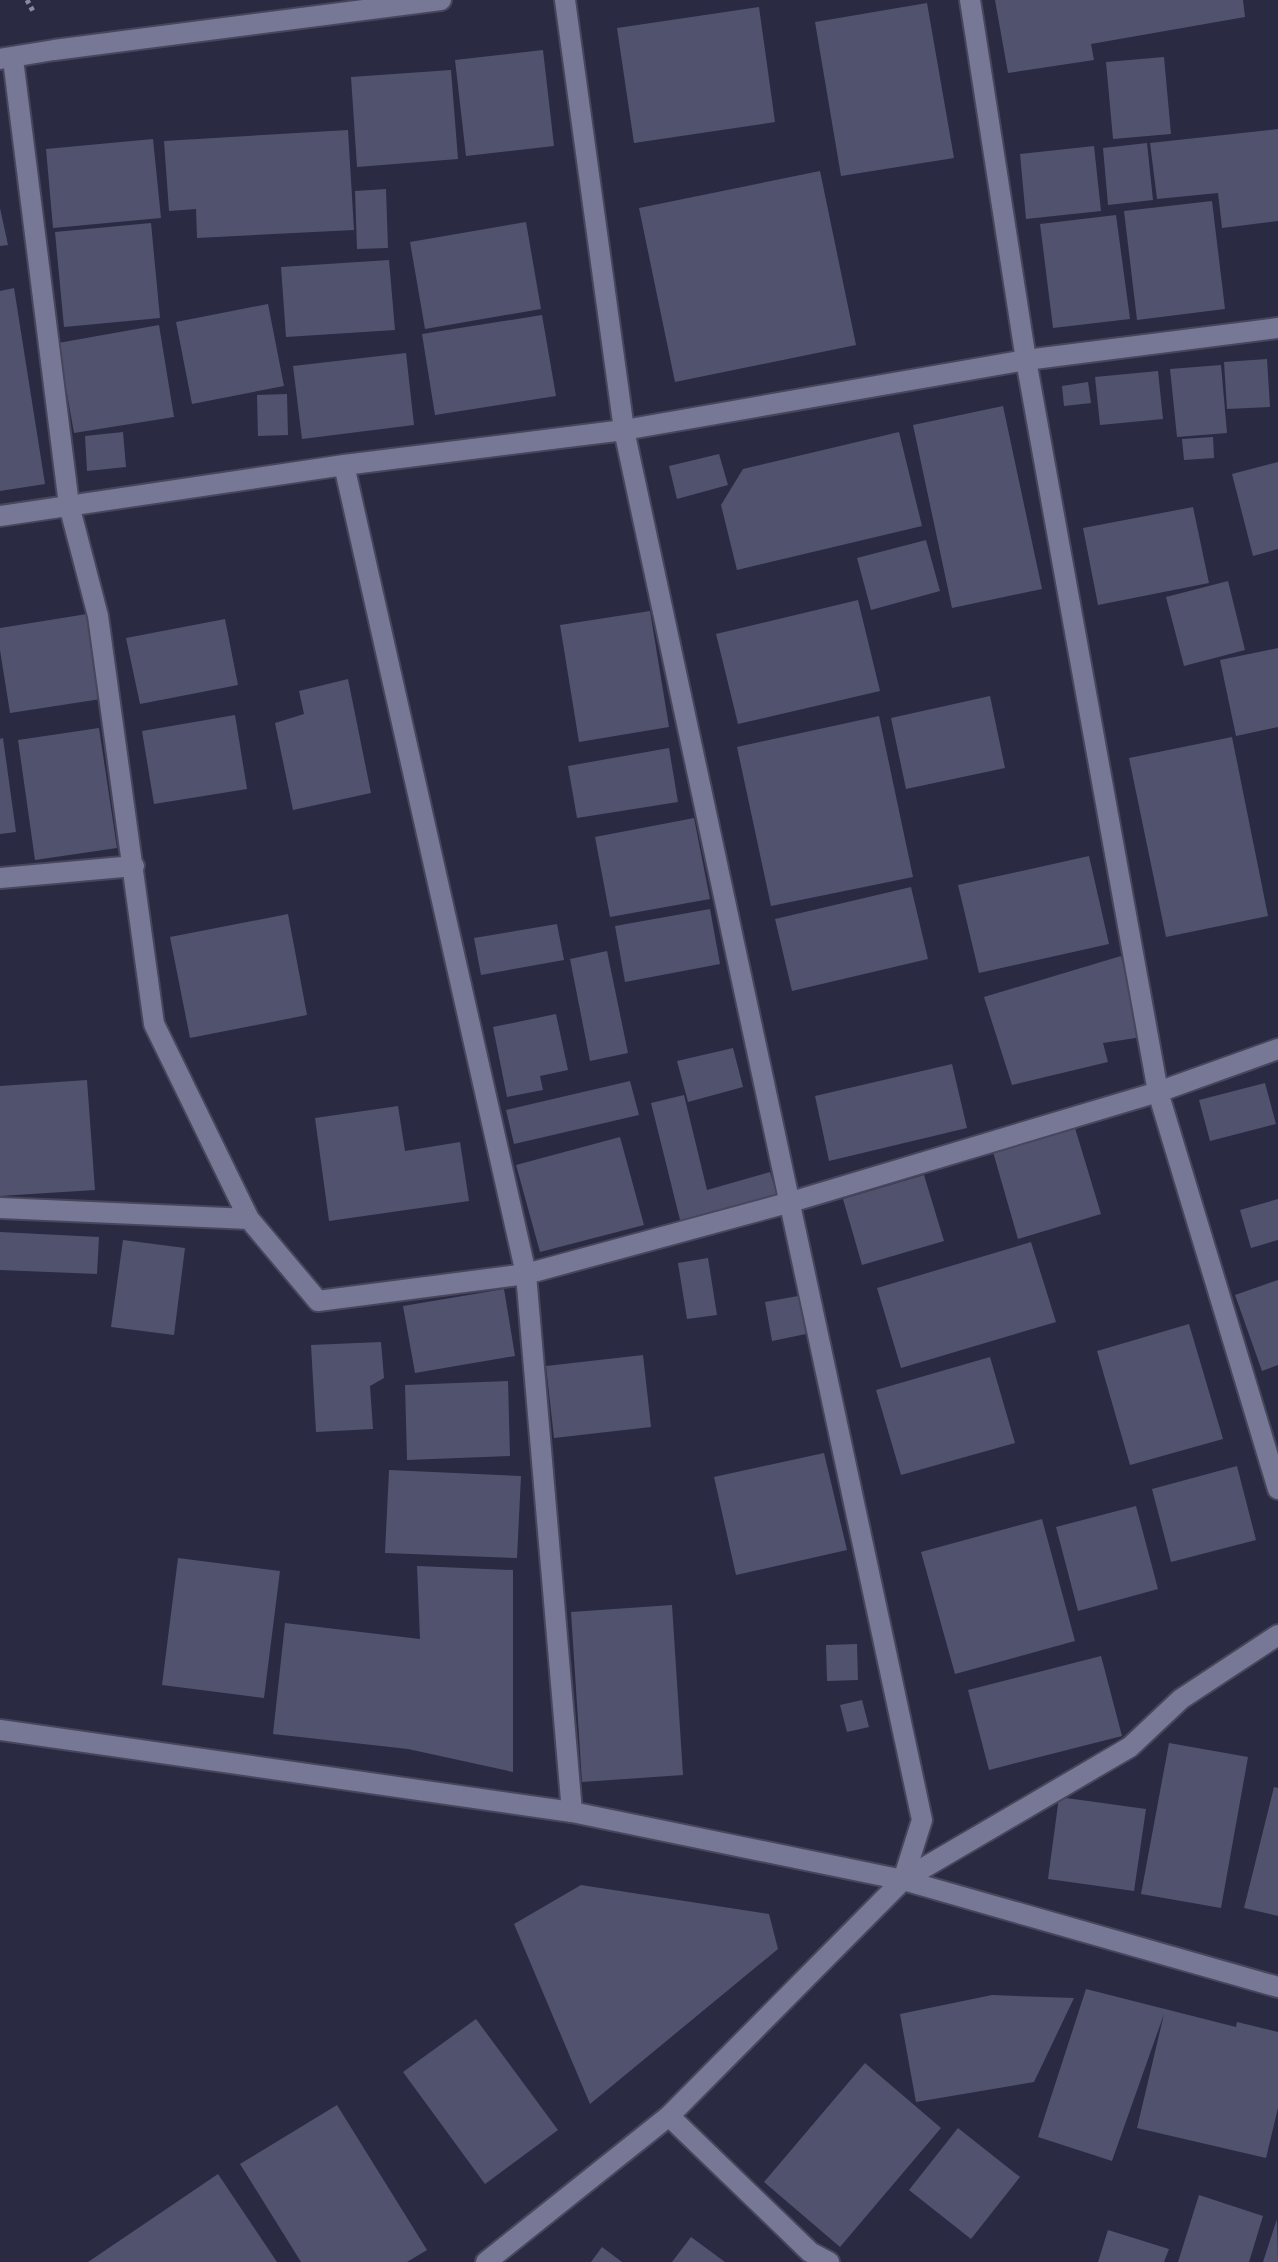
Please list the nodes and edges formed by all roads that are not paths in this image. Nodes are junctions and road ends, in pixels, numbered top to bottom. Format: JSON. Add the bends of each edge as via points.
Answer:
{"nodes":[{"id":1,"x":441,"y":0,"type":"edge"},
{"id":2,"x":565,"y":0,"type":"edge"},
{"id":3,"x":970,"y":0,"type":"edge"},
{"id":4,"x":6,"y":59,"type":"edge"},
{"id":5,"x":1278,"y":328,"type":"edge"},
{"id":6,"x":1026,"y":360,"type":"junction"},
{"id":7,"x":624,"y":430,"type":"junction"},
{"id":8,"x":344,"y":465,"type":"junction"},
{"id":9,"x":69,"y":505,"type":"junction"},
{"id":10,"x":0,"y":516,"type":"edge"},
{"id":11,"x":134,"y":866,"type":"junction"},
{"id":12,"x":0,"y":878,"type":"edge"},
{"id":13,"x":1278,"y":1049,"type":"edge"},
{"id":14,"x":1158,"y":1092,"type":"junction"},
{"id":15,"x":791,"y":1202,"type":"junction"},
{"id":16,"x":0,"y":1208,"type":"edge"},
{"id":17,"x":249,"y":1219,"type":"junction"},
{"id":18,"x":526,"y":1274,"type":"junction"},
{"id":19,"x":1278,"y":1489,"type":"edge"},
{"id":20,"x":1278,"y":1635,"type":"edge"},
{"id":21,"x":0,"y":1730,"type":"edge"},
{"id":22,"x":572,"y":1812,"type":"junction"},
{"id":23,"x":903,"y":1880,"type":"junction"},
{"id":24,"x":1278,"y":1987,"type":"edge"},
{"id":25,"x":669,"y":2116,"type":"junction"},
{"id":26,"x":486,"y":2262,"type":"edge"},
{"id":27,"x":829,"y":2262,"type":"edge"}],
"edges":[{"from":1,"to":4,"type":"street"},
{"from":2,"to":7,"type":"street"},
{"from":3,"to":6,"type":"street"},
{"from":4,"to":9,"type":"street"},
{"from":5,"to":6,"type":"street"},
{"from":6,"to":7,"type":"street"},
{"from":6,"to":14,"type":"street"},
{"from":7,"to":8,"type":"street"},
{"from":7,"to":15,"type":"street"},
{"from":8,"to":9,"type":"street"},
{"from":8,"to":18,"type":"street"},
{"from":9,"to":10,"type":"street"},
{"from":9,"to":11,"type":"street","via":[[98,616]]},
{"from":11,"to":12,"type":"street"},
{"from":11,"to":17,"type":"street","via":[[154,1024]]},
{"from":13,"to":14,"type":"street"},
{"from":14,"to":15,"type":"street"},
{"from":14,"to":19,"type":"street"},
{"from":15,"to":18,"type":"street"},
{"from":15,"to":23,"type":"street","via":[[922,1820]]},
{"from":16,"to":17,"type":"street"},
{"from":17,"to":18,"type":"street","via":[[318,1301]]},
{"from":18,"to":22,"type":"street"},
{"from":20,"to":23,"type":"street","via":[[1181,1699],[1130,1747]]},
{"from":21,"to":22,"type":"street"},
{"from":22,"to":23,"type":"street"},
{"from":23,"to":24,"type":"street"},
{"from":23,"to":25,"type":"street"},
{"from":25,"to":26,"type":"street"},
{"from":25,"to":27,"type":"street","via":[[810,2252]]}]}
